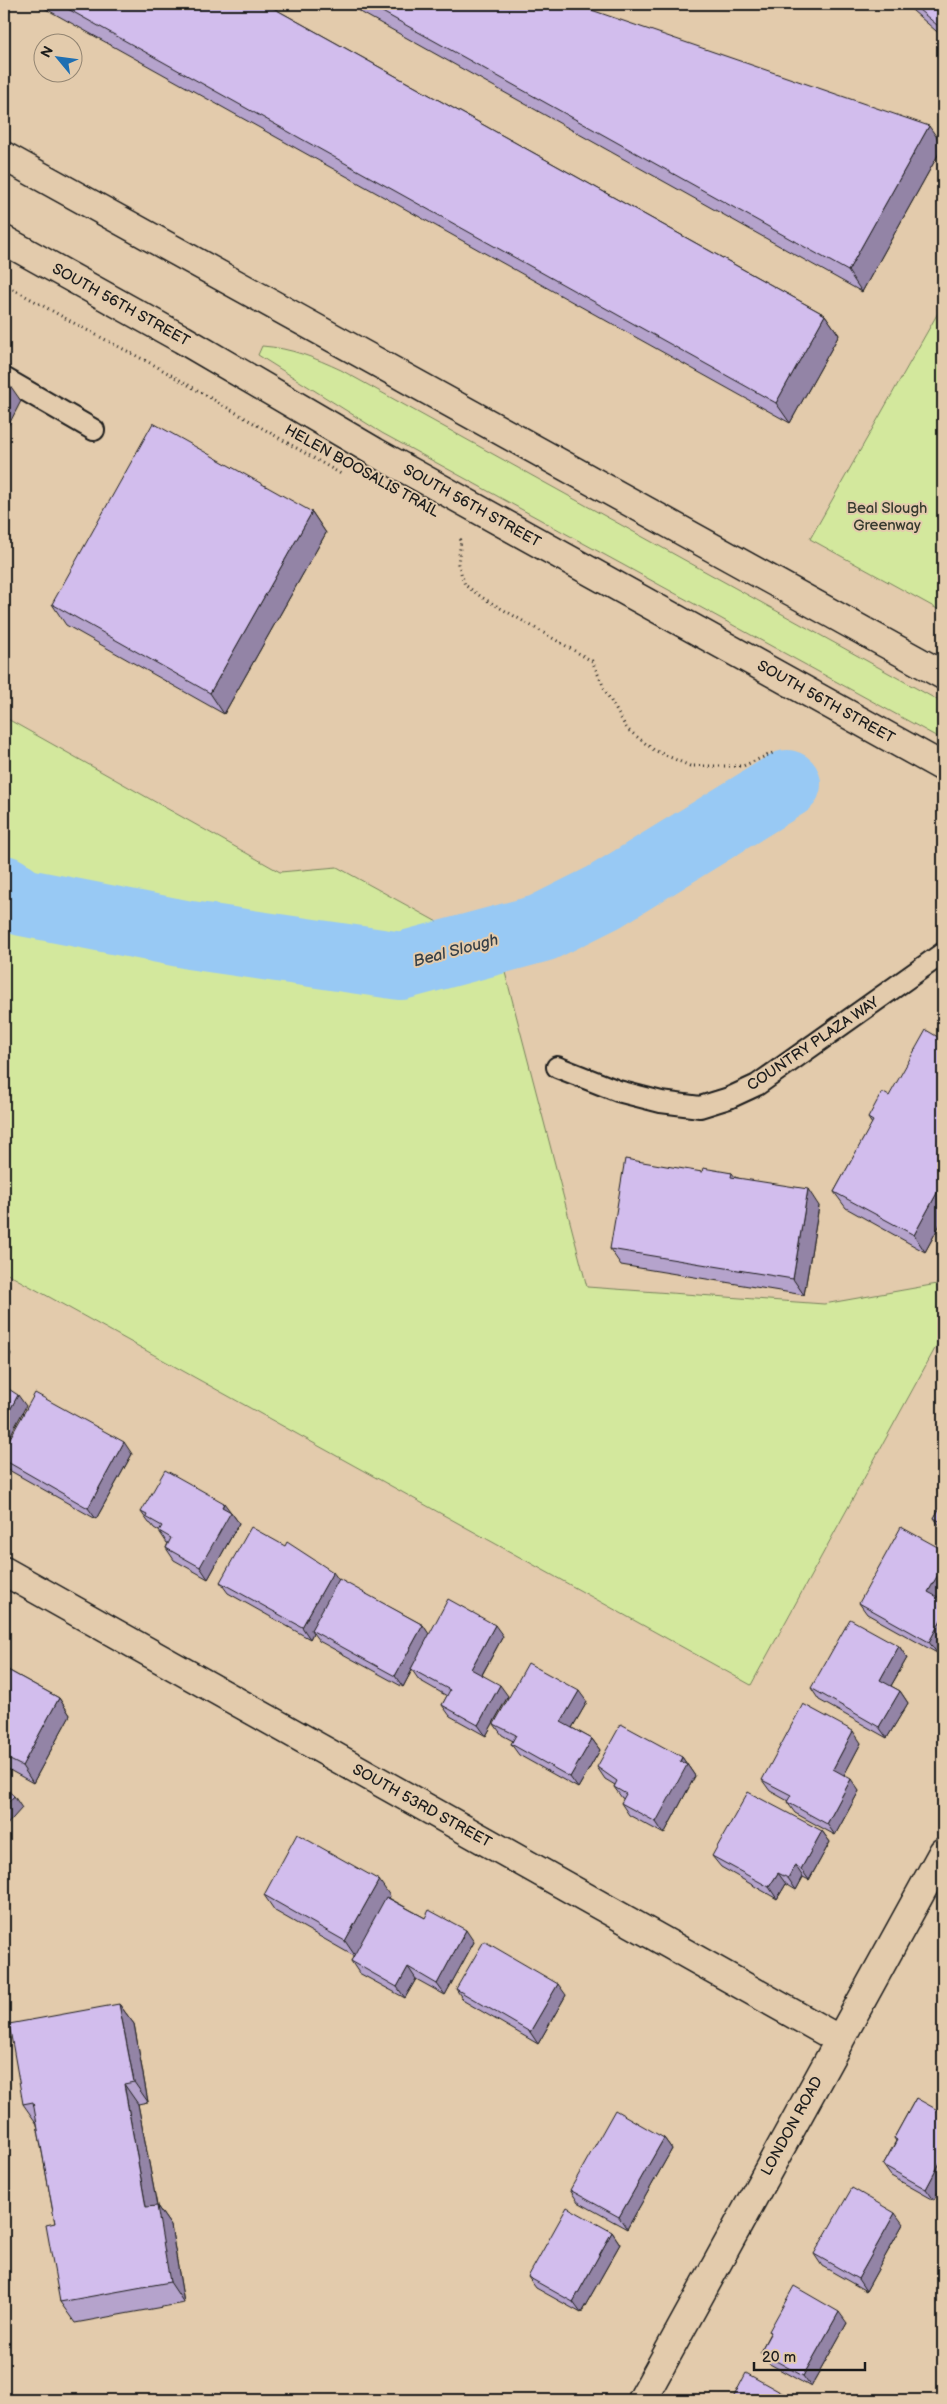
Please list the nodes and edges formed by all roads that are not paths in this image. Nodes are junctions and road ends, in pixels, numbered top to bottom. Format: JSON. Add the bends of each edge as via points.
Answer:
{"nodes":[{"id":1,"x":4,"y":156,"type":"edge"},
{"id":2,"x":4,"y":240,"type":"edge"},
{"id":3,"x":4,"y":378,"type":"edge"},
{"id":4,"x":94,"y":430,"type":"dead end"},
{"id":5,"x":943,"y":675,"type":"edge"},
{"id":6,"x":943,"y":767,"type":"edge"},
{"id":7,"x":943,"y":953,"type":"edge"},
{"id":8,"x":557,"y":1067,"type":"dead end"},
{"id":9,"x":4,"y":1571,"type":"edge"},
{"id":10,"x":943,"y":1852,"type":"edge"},
{"id":11,"x":840,"y":2040,"type":"junction"},
{"id":12,"x":642,"y":2400,"type":"edge"}],
"edges":[{"from":1,"to":5,"type":"main road"},
{"from":2,"to":6,"type":"main road","name":"SOUTH 56TH STREET","via":[[375,452]]},
{"from":3,"to":4,"type":"lane"},
{"from":7,"to":8,"type":"lane","name":"COUNTRY PLAZA WAY","via":[[757,1085],[729,1098],[700,1106],[661,1102],[618,1091]]},
{"from":9,"to":11,"type":"main road","name":"SOUTH 53RD STREET"},
{"from":10,"to":11,"type":"main road","name":"LONDON ROAD"},
{"from":11,"to":12,"type":"main road","name":"LONDON ROAD"}]}
